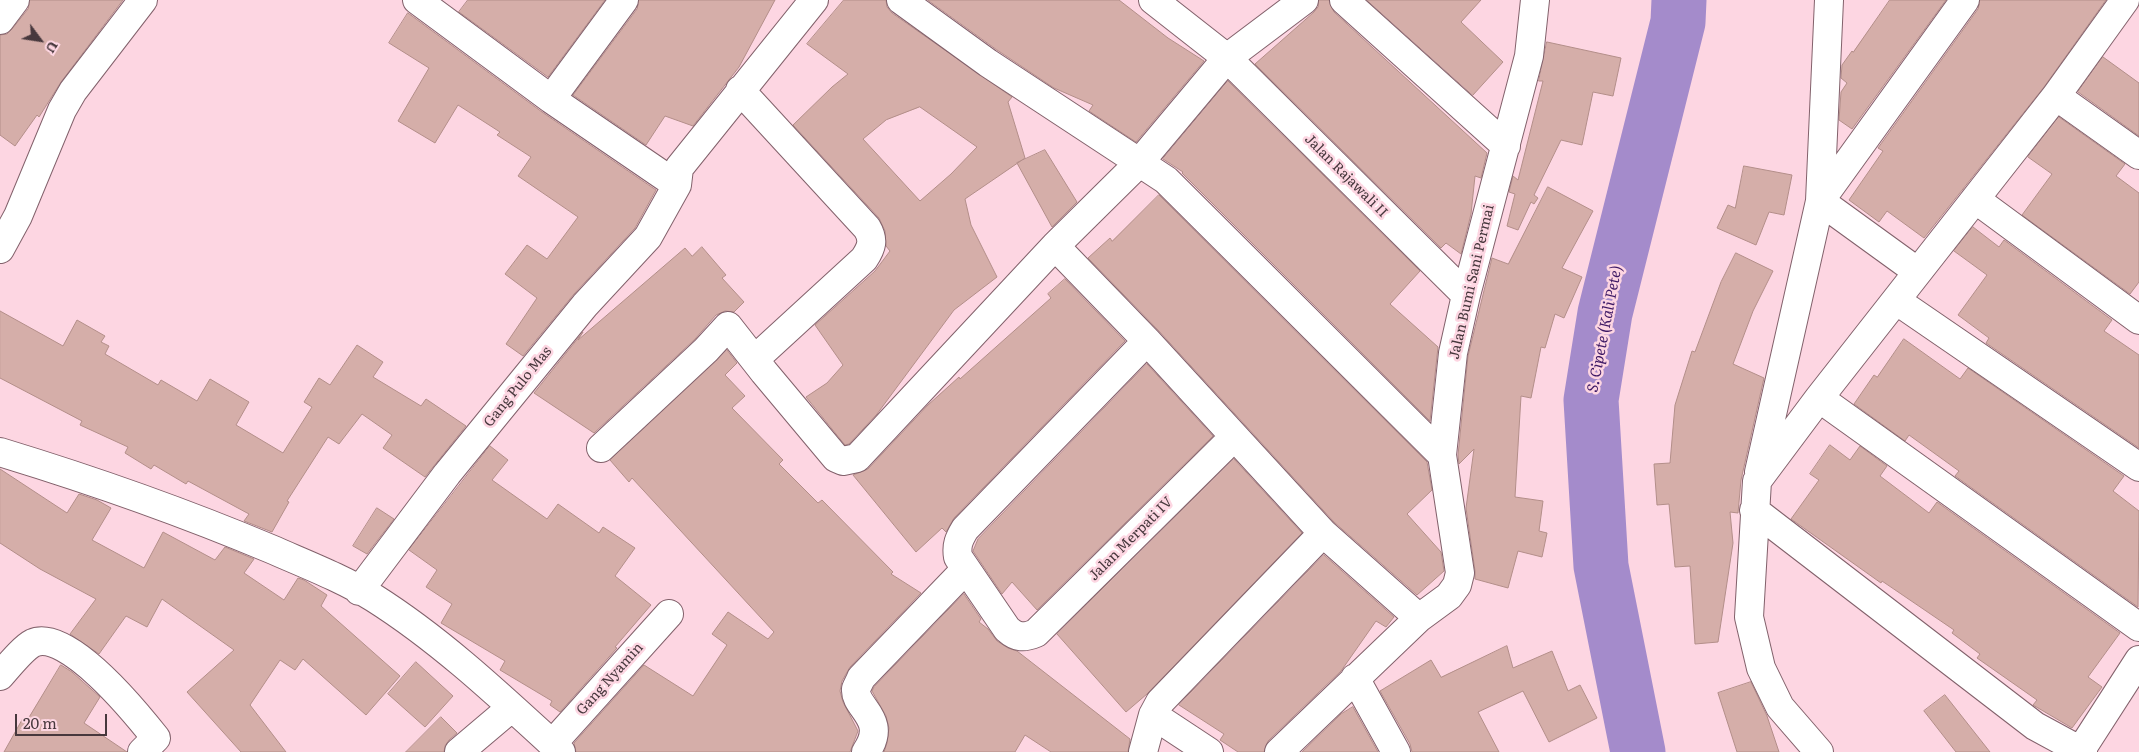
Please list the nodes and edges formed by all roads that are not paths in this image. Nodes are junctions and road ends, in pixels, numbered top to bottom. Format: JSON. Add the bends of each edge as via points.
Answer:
{"nodes":[{"id":1,"x":15,"y":0,"type":"edge"},
{"id":2,"x":144,"y":0,"type":"edge"},
{"id":3,"x":417,"y":0,"type":"edge"},
{"id":4,"x":624,"y":0,"type":"edge"},
{"id":5,"x":814,"y":0,"type":"edge"},
{"id":6,"x":901,"y":0,"type":"edge"},
{"id":7,"x":1153,"y":0,"type":"edge"},
{"id":8,"x":1304,"y":0,"type":"edge"},
{"id":9,"x":1344,"y":0,"type":"edge"},
{"id":10,"x":1535,"y":0,"type":"edge"},
{"id":11,"x":1829,"y":0,"type":"edge"},
{"id":12,"x":1965,"y":0,"type":"edge"},
{"id":13,"x":2125,"y":0,"type":"edge"},
{"id":14,"x":445,"y":8,"type":"edge"},
{"id":15,"x":0,"y":20,"type":"edge"},
{"id":16,"x":1227,"y":58,"type":"junction"},
{"id":17,"x":740,"y":90,"type":"junction"},
{"id":18,"x":2056,"y":96,"type":"junction"},
{"id":19,"x":551,"y":99,"type":"junction"},
{"id":20,"x":1506,"y":146,"type":"junction"},
{"id":21,"x":2139,"y":155,"type":"edge"},
{"id":22,"x":1138,"y":163,"type":"junction"},
{"id":23,"x":676,"y":185,"type":"junction"},
{"id":24,"x":1975,"y":199,"type":"junction"},
{"id":25,"x":1820,"y":201,"type":"junction"},
{"id":26,"x":1055,"y":246,"type":"junction"},
{"id":27,"x":0,"y":250,"type":"edge"},
{"id":28,"x":1918,"y":272,"type":"junction"},
{"id":29,"x":1466,"y":295,"type":"junction"},
{"id":30,"x":1897,"y":301,"type":"junction"},
{"id":31,"x":2139,"y":320,"type":"edge"},
{"id":32,"x":1148,"y":341,"type":"junction"},
{"id":33,"x":755,"y":359,"type":"junction"},
{"id":34,"x":1819,"y":398,"type":"junction"},
{"id":35,"x":1234,"y":437,"type":"junction"},
{"id":36,"x":601,"y":448,"type":"dead end"},
{"id":37,"x":0,"y":452,"type":"edge"},
{"id":38,"x":1442,"y":455,"type":"junction"},
{"id":39,"x":2139,"y":467,"type":"edge"},
{"id":40,"x":1757,"y":481,"type":"junction"},
{"id":41,"x":1754,"y":510,"type":"junction"},
{"id":42,"x":1324,"y":533,"type":"junction"},
{"id":43,"x":966,"y":568,"type":"junction"},
{"id":44,"x":360,"y":591,"type":"junction"},
{"id":45,"x":669,"y":614,"type":"dead end"},
{"id":46,"x":1419,"y":618,"type":"junction"},
{"id":47,"x":2139,"y":627,"type":"edge"},
{"id":48,"x":2139,"y":660,"type":"edge"},
{"id":49,"x":0,"y":676,"type":"edge"},
{"id":50,"x":1355,"y":678,"type":"junction"},
{"id":51,"x":511,"y":708,"type":"junction"},
{"id":52,"x":1153,"y":715,"type":"junction"},
{"id":53,"x":556,"y":748,"type":"edge"},
{"id":54,"x":2082,"y":751,"type":"edge"},
{"id":55,"x":142,"y":752,"type":"edge"},
{"id":56,"x":459,"y":752,"type":"edge"},
{"id":57,"x":866,"y":752,"type":"edge"},
{"id":58,"x":1143,"y":752,"type":"edge"},
{"id":59,"x":1209,"y":752,"type":"edge"},
{"id":60,"x":1279,"y":752,"type":"edge"},
{"id":61,"x":1396,"y":752,"type":"edge"},
{"id":62,"x":1819,"y":752,"type":"edge"}],
"edges":[{"from":1,"to":15,"type":"street"},
{"from":2,"to":27,"type":"street","via":[[73,91],[62,110],[18,216]]},
{"from":3,"to":14,"type":"street"},
{"from":4,"to":19,"type":"street"},
{"from":5,"to":17,"type":"street","name":"Gang Pulo Mas"},
{"from":6,"to":22,"type":"street","via":[[988,63]]},
{"from":7,"to":16,"type":"street","name":"Jalan Rajawali II"},
{"from":8,"to":16,"type":"street"},
{"from":9,"to":20,"type":"street"},
{"from":10,"to":20,"type":"street","name":"Jalan Bumi Sani Permai","via":[[1529,56]]},
{"from":11,"to":25,"type":"street"},
{"from":12,"to":25,"type":"street"},
{"from":13,"to":18,"type":"street"},
{"from":14,"to":19,"type":"street"},
{"from":16,"to":22,"type":"street"},
{"from":16,"to":29,"type":"street","name":"Jalan Rajawali II"},
{"from":17,"to":23,"type":"street","name":"Gang Pulo Mas","via":[[679,168]]},
{"from":17,"to":33,"type":"street","via":[[872,236],[872,248],[864,259]]},
{"from":18,"to":21,"type":"street"},
{"from":18,"to":24,"type":"street"},
{"from":19,"to":23,"type":"street"},
{"from":20,"to":29,"type":"street","name":"Jalan Bumi Sani Permai"},
{"from":22,"to":26,"type":"street"},
{"from":22,"to":38,"type":"street","via":[[1166,180]]},
{"from":23,"to":44,"type":"street","name":"Gang Pulo Mas","via":[[648,237],[578,312],[447,474]]},
{"from":24,"to":28,"type":"street"},
{"from":24,"to":31,"type":"street"},
{"from":25,"to":28,"type":"street"},
{"from":25,"to":40,"type":"street"},
{"from":26,"to":32,"type":"street"},
{"from":26,"to":33,"type":"street","via":[[857,458],[843,461],[836,458]]},
{"from":28,"to":30,"type":"street"},
{"from":29,"to":38,"type":"street","name":"Jalan Bumi Sani Permai","via":[[1453,354]]},
{"from":30,"to":34,"type":"street"},
{"from":30,"to":39,"type":"street"},
{"from":32,"to":35,"type":"street"},
{"from":32,"to":43,"type":"street","via":[[965,529],[956,548]]},
{"from":33,"to":36,"type":"street","via":[[728,326]]},
{"from":34,"to":40,"type":"street"},
{"from":34,"to":47,"type":"street"},
{"from":35,"to":42,"type":"street"},
{"from":35,"to":43,"type":"street","name":"Jalan Merpati IV","via":[[1036,633],[1025,638],[1013,635]]},
{"from":37,"to":44,"type":"street","via":[[142,498],[228,531]]},
{"from":38,"to":46,"type":"street","name":"Jalan Bumi Sani Permai","via":[[1460,573],[1448,596]]},
{"from":40,"to":41,"type":"street"},
{"from":41,"to":54,"type":"street","via":[[2035,726]]},
{"from":41,"to":62,"type":"street","via":[[1749,617],[1761,668],[1780,707]]},
{"from":42,"to":46,"type":"street"},
{"from":42,"to":52,"type":"street","via":[[1160,702]]},
{"from":43,"to":57,"type":"street","via":[[861,678],[856,689],[858,698],[872,720],[873,740]]},
{"from":44,"to":51,"type":"street","via":[[442,647]]},
{"from":45,"to":53,"type":"street","name":"Gang Nyamin"},
{"from":46,"to":50,"type":"street","name":"Jalan Bumi Sani Permai"},
{"from":48,"to":54,"type":"street"},
{"from":49,"to":55,"type":"street","via":[[32,644],[56,643],[111,685],[156,738]]},
{"from":50,"to":60,"type":"street","name":"Jalan Bumi Sani Permai"},
{"from":50,"to":61,"type":"street"},
{"from":51,"to":53,"type":"street"},
{"from":51,"to":56,"type":"street"},
{"from":52,"to":58,"type":"street"},
{"from":52,"to":59,"type":"street"}]}
